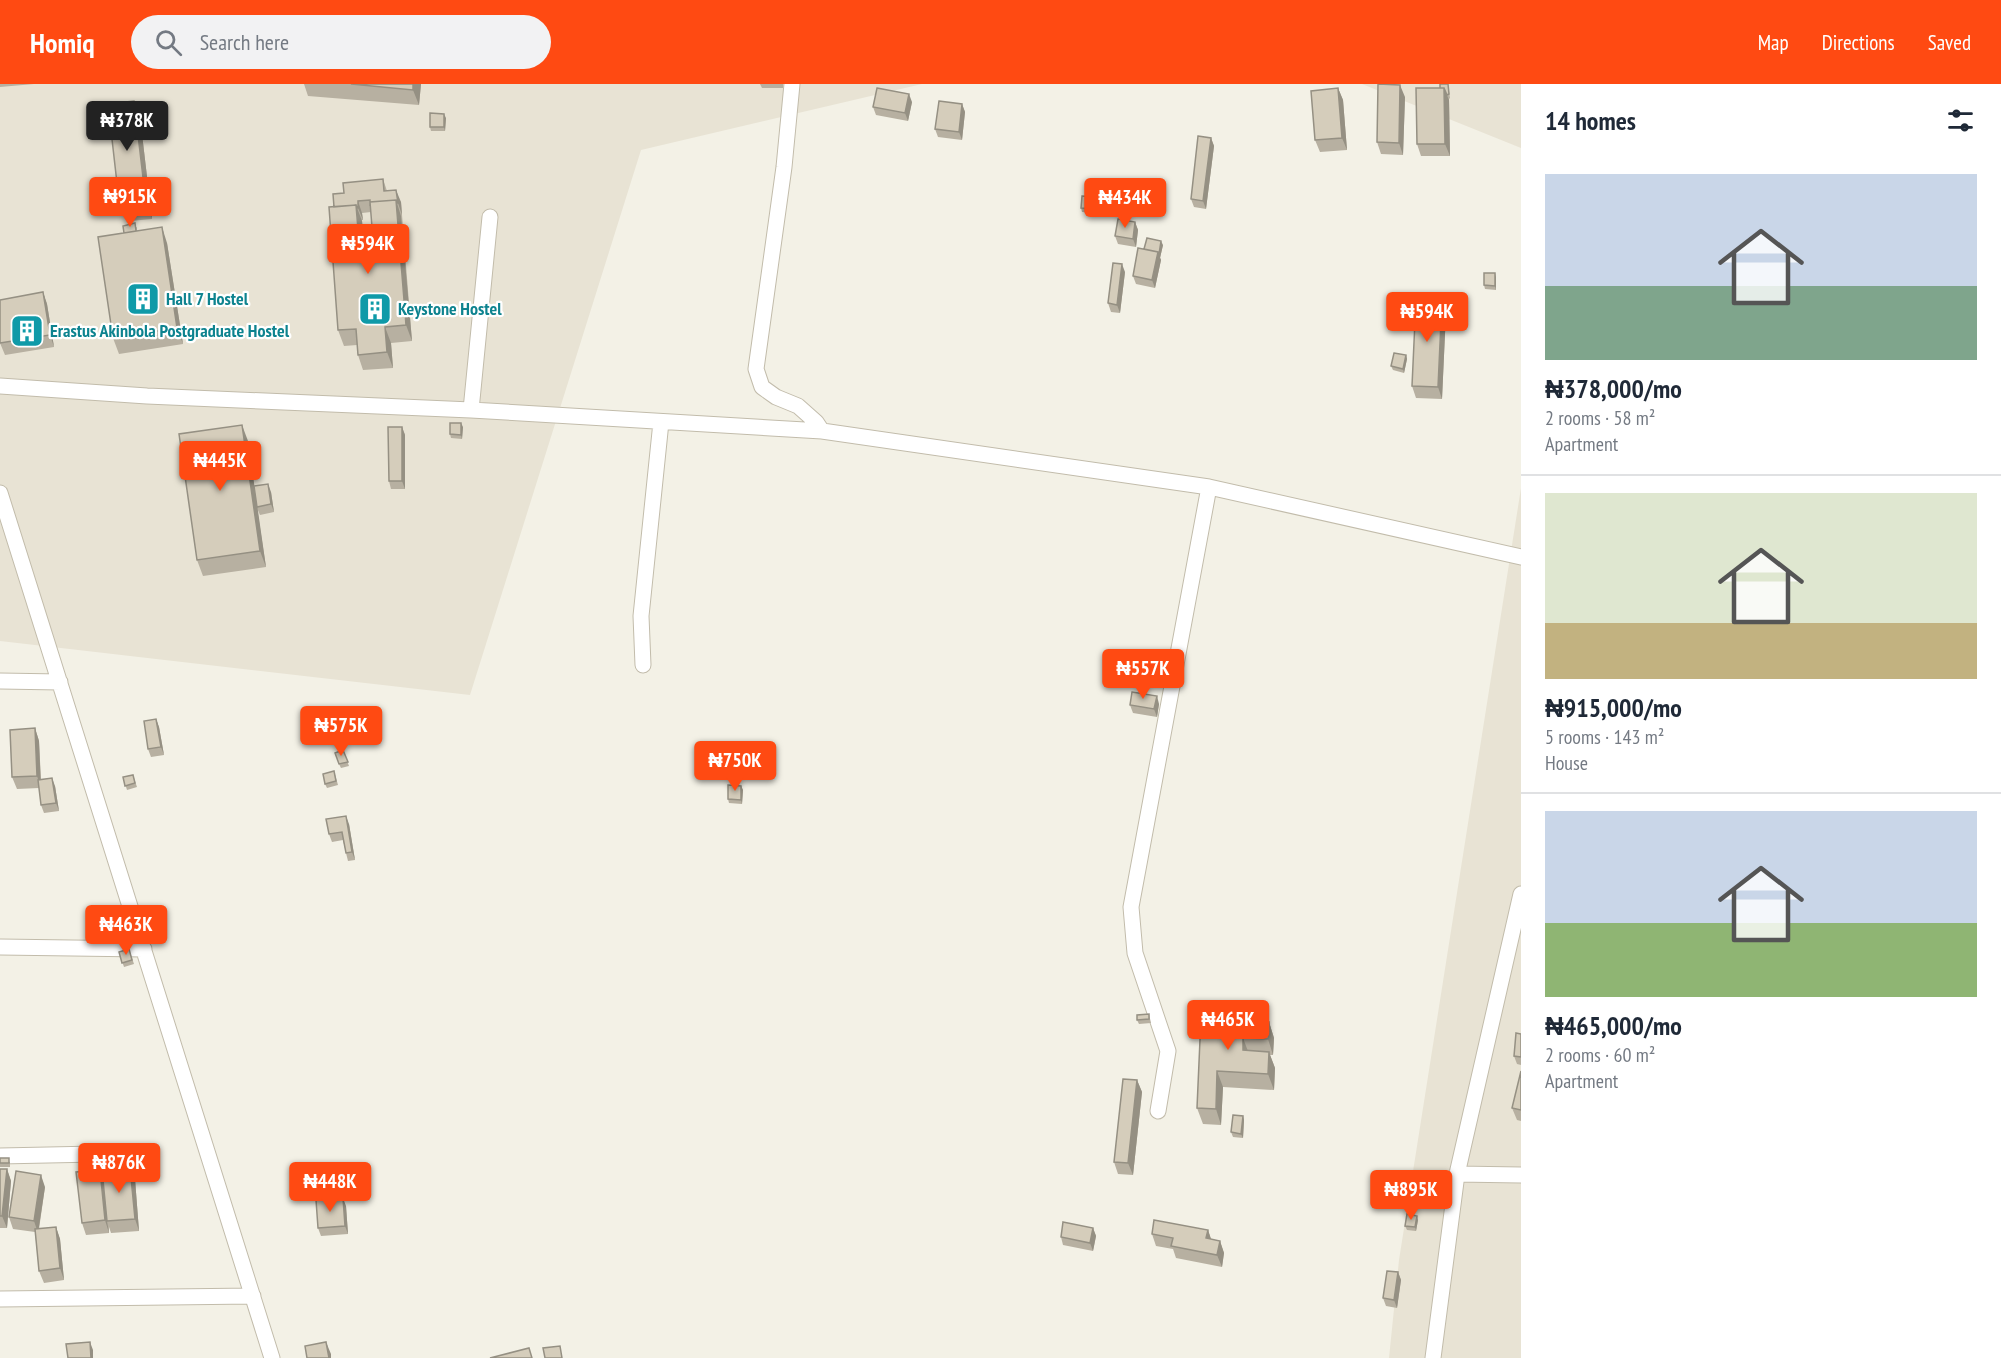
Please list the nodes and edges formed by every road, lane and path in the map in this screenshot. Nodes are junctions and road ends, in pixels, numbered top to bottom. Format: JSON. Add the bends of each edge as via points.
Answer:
{"nodes":[{"id":1,"x":792,"y":84,"type":"edge"},
{"id":2,"x":490,"y":217,"type":"dead end"},
{"id":3,"x":0,"y":386,"type":"edge"},
{"id":4,"x":471,"y":410,"type":"junction"},
{"id":5,"x":661,"y":422,"type":"junction"},
{"id":6,"x":822,"y":432,"type":"junction"},
{"id":7,"x":1209,"y":487,"type":"junction"},
{"id":8,"x":0,"y":493,"type":"edge"},
{"id":9,"x":1521,"y":556,"type":"edge"},
{"id":10,"x":643,"y":665,"type":"dead end"},
{"id":11,"x":0,"y":681,"type":"edge"},
{"id":12,"x":60,"y":682,"type":"junction"},
{"id":13,"x":1521,"y":894,"type":"edge"},
{"id":14,"x":0,"y":947,"type":"edge"},
{"id":15,"x":144,"y":949,"type":"junction"},
{"id":16,"x":1158,"y":1111,"type":"dead end"},
{"id":17,"x":144,"y":1154,"type":"dead end"},
{"id":18,"x":0,"y":1156,"type":"edge"},
{"id":19,"x":1457,"y":1174,"type":"junction"},
{"id":20,"x":1521,"y":1175,"type":"edge"},
{"id":21,"x":253,"y":1296,"type":"junction"},
{"id":22,"x":0,"y":1299,"type":"edge"},
{"id":23,"x":272,"y":1358,"type":"edge"},
{"id":24,"x":1432,"y":1358,"type":"edge"}],
"edges":[{"from":1,"to":6,"type":"street","via":[[756,369],[762,387],[798,406]]},
{"from":2,"to":4,"type":"street"},
{"from":3,"to":4,"type":"street"},
{"from":4,"to":5,"type":"street"},
{"from":5,"to":6,"type":"street"},
{"from":5,"to":10,"type":"street","via":[[641,616]]},
{"from":6,"to":7,"type":"street"},
{"from":7,"to":9,"type":"street"},
{"from":7,"to":16,"type":"street","via":[[1131,907],[1135,953],[1168,1051]]},
{"from":8,"to":12,"type":"street"},
{"from":11,"to":12,"type":"street"},
{"from":12,"to":15,"type":"street"},
{"from":13,"to":19,"type":"street"},
{"from":14,"to":15,"type":"street"},
{"from":15,"to":21,"type":"street"},
{"from":17,"to":18,"type":"street"},
{"from":19,"to":20,"type":"street"},
{"from":19,"to":24,"type":"street"},
{"from":21,"to":22,"type":"street"},
{"from":21,"to":23,"type":"street"}]}
